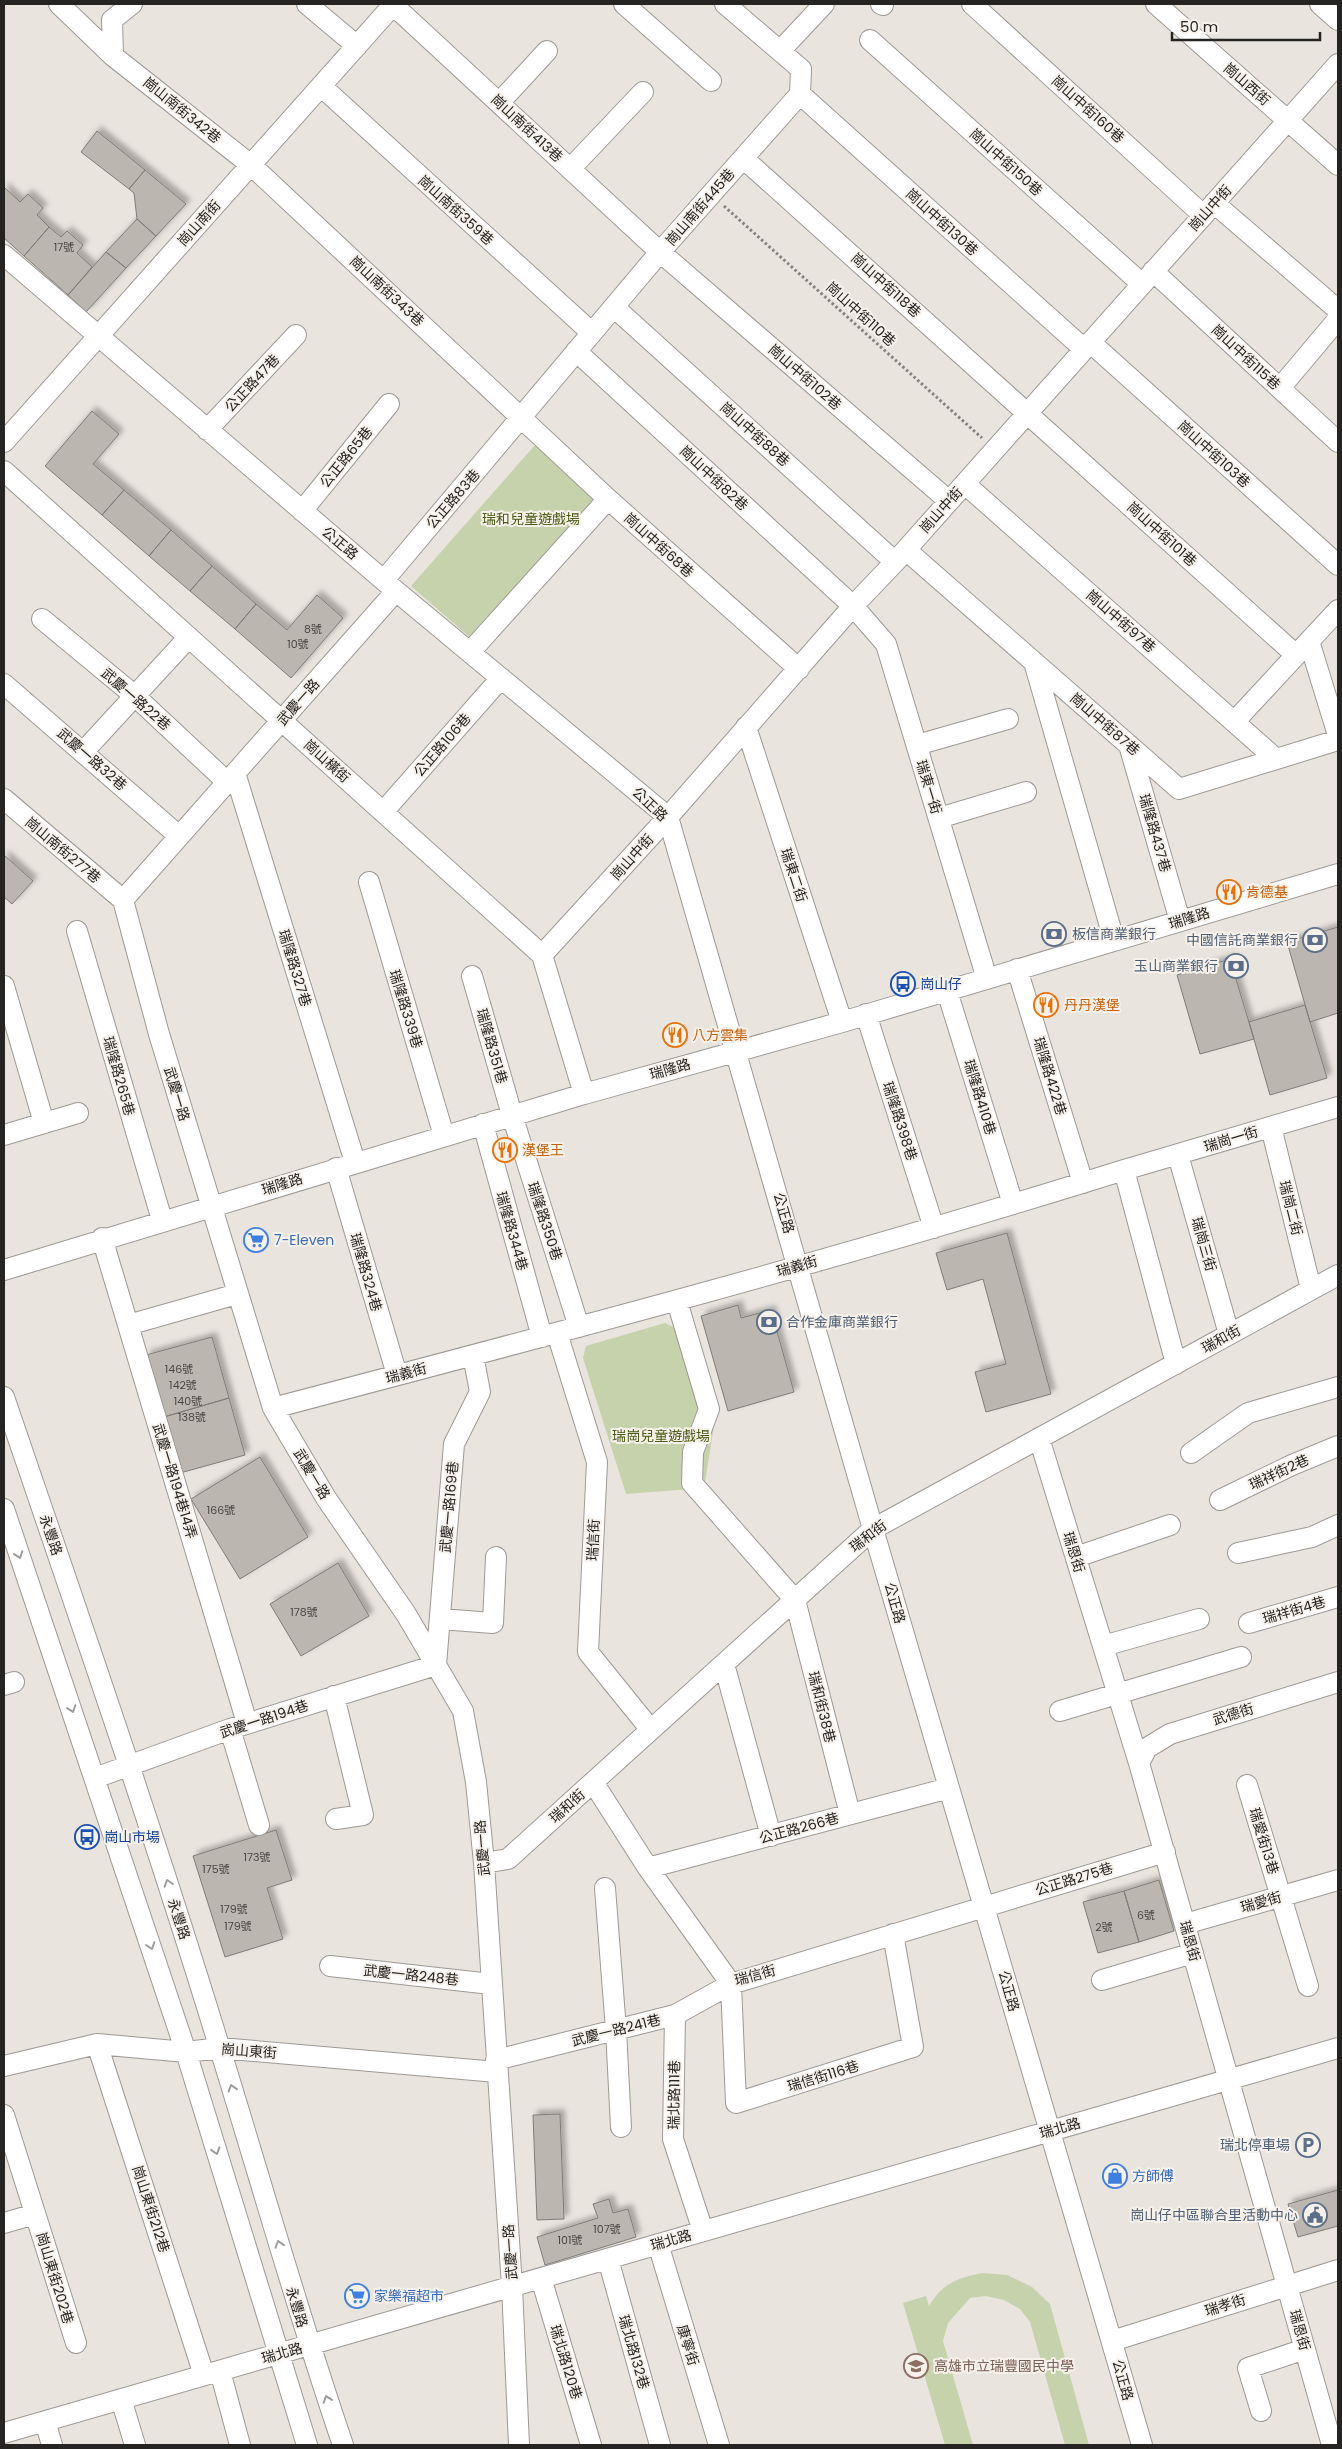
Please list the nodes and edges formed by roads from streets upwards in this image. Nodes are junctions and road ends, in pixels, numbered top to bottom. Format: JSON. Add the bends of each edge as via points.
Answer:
{"nodes":[{"id":1,"x":59,"y":4,"type":"edge"},
{"id":2,"x":132,"y":4,"type":"edge"},
{"id":3,"x":307,"y":4,"type":"edge"},
{"id":4,"x":394,"y":4,"type":"edge"},
{"id":5,"x":624,"y":4,"type":"edge"},
{"id":6,"x":725,"y":4,"type":"edge"},
{"id":7,"x":824,"y":4,"type":"edge"},
{"id":8,"x":972,"y":4,"type":"edge"},
{"id":9,"x":1156,"y":4,"type":"edge"},
{"id":10,"x":1320,"y":4,"type":"edge"},
{"id":11,"x":1338,"y":20,"type":"edge"},
{"id":12,"x":870,"y":40,"type":"dead end"},
{"id":13,"x":357,"y":46,"type":"junction"},
{"id":14,"x":780,"y":51,"type":"junction"},
{"id":15,"x":547,"y":52,"type":"dead end"},
{"id":16,"x":113,"y":56,"type":"junction"},
{"id":17,"x":1338,"y":64,"type":"edge"},
{"id":18,"x":711,"y":81,"type":"dead end"},
{"id":19,"x":321,"y":86,"type":"junction"},
{"id":20,"x":643,"y":92,"type":"dead end"},
{"id":21,"x":800,"y":94,"type":"junction"},
{"id":22,"x":499,"y":103,"type":"junction"},
{"id":23,"x":1288,"y":120,"type":"junction"},
{"id":24,"x":743,"y":158,"type":"junction"},
{"id":25,"x":251,"y":165,"type":"junction"},
{"id":26,"x":1338,"y":165,"type":"edge"},
{"id":27,"x":570,"y":169,"type":"junction"},
{"id":28,"x":1208,"y":209,"type":"junction"},
{"id":29,"x":660,"y":252,"type":"junction"},
{"id":30,"x":4,"y":255,"type":"edge"},
{"id":31,"x":1148,"y":278,"type":"junction"},
{"id":32,"x":614,"y":307,"type":"junction"},
{"id":33,"x":1338,"y":310,"type":"edge"},
{"id":34,"x":1338,"y":319,"type":"edge"},
{"id":35,"x":592,"y":333,"type":"junction"},
{"id":36,"x":296,"y":335,"type":"dead end"},
{"id":37,"x":98,"y":337,"type":"junction"},
{"id":38,"x":1087,"y":345,"type":"junction"},
{"id":39,"x":576,"y":350,"type":"junction"},
{"id":40,"x":1280,"y":388,"type":"junction"},
{"id":41,"x":389,"y":404,"type":"dead end"},
{"id":42,"x":1028,"y":412,"type":"junction"},
{"id":43,"x":523,"y":417,"type":"junction"},
{"id":44,"x":207,"y":430,"type":"junction"},
{"id":45,"x":4,"y":442,"type":"edge"},
{"id":46,"x":1338,"y":442,"type":"edge"},
{"id":47,"x":4,"y":471,"type":"edge"},
{"id":48,"x":964,"y":484,"type":"junction"},
{"id":49,"x":608,"y":499,"type":"junction"},
{"id":50,"x":949,"y":501,"type":"junction"},
{"id":51,"x":302,"y":511,"type":"junction"},
{"id":52,"x":901,"y":556,"type":"junction"},
{"id":53,"x":1338,"y":565,"type":"edge"},
{"id":54,"x":390,"y":586,"type":"junction"},
{"id":55,"x":853,"y":606,"type":"junction"},
{"id":56,"x":1338,"y":610,"type":"edge"},
{"id":57,"x":42,"y":619,"type":"dead end"},
{"id":58,"x":189,"y":637,"type":"junction"},
{"id":59,"x":1302,"y":648,"type":"junction"},
{"id":60,"x":470,"y":652,"type":"junction"},
{"id":61,"x":1034,"y":662,"type":"junction"},
{"id":62,"x":799,"y":669,"type":"junction"},
{"id":63,"x":501,"y":678,"type":"junction"},
{"id":64,"x":4,"y":684,"type":"edge"},
{"id":65,"x":134,"y":696,"type":"junction"},
{"id":66,"x":1008,"y":719,"type":"dead end"},
{"id":67,"x":282,"y":720,"type":"junction"},
{"id":68,"x":1234,"y":720,"type":"junction"},
{"id":69,"x":746,"y":727,"type":"junction"},
{"id":70,"x":1338,"y":735,"type":"edge"},
{"id":71,"x":1338,"y":740,"type":"edge"},
{"id":72,"x":917,"y":745,"type":"junction"},
{"id":73,"x":1129,"y":745,"type":"junction"},
{"id":74,"x":84,"y":751,"type":"junction"},
{"id":75,"x":1276,"y":759,"type":"junction"},
{"id":76,"x":231,"y":778,"type":"junction"},
{"id":77,"x":1026,"y":792,"type":"dead end"},
{"id":78,"x":4,"y":799,"type":"edge"},
{"id":79,"x":383,"y":812,"type":"junction"},
{"id":80,"x":668,"y":817,"type":"junction"},
{"id":81,"x":938,"y":818,"type":"junction"},
{"id":82,"x":179,"y":836,"type":"junction"},
{"id":83,"x":1338,"y":874,"type":"edge"},
{"id":84,"x":369,"y":882,"type":"dead end"},
{"id":85,"x":123,"y":900,"type":"junction"},
{"id":86,"x":1180,"y":921,"type":"junction"},
{"id":87,"x":77,"y":931,"type":"dead end"},
{"id":88,"x":1114,"y":940,"type":"junction"},
{"id":89,"x":542,"y":955,"type":"junction"},
{"id":90,"x":1017,"y":969,"type":"junction"},
{"id":91,"x":472,"y":976,"type":"dead end"},
{"id":92,"x":987,"y":979,"type":"junction"},
{"id":93,"x":4,"y":986,"type":"edge"},
{"id":94,"x":947,"y":991,"type":"junction"},
{"id":95,"x":866,"y":1014,"type":"junction"},
{"id":96,"x":842,"y":1022,"type":"junction"},
{"id":97,"x":737,"y":1050,"type":"junction"},
{"id":98,"x":584,"y":1094,"type":"junction"},
{"id":99,"x":1338,"y":1107,"type":"edge"},
{"id":100,"x":78,"y":1113,"type":"dead end"},
{"id":101,"x":512,"y":1115,"type":"junction"},
{"id":102,"x":44,"y":1123,"type":"junction"},
{"id":103,"x":482,"y":1124,"type":"junction"},
{"id":104,"x":1271,"y":1127,"type":"junction"},
{"id":105,"x":4,"y":1135,"type":"edge"},
{"id":106,"x":444,"y":1136,"type":"junction"},
{"id":107,"x":1178,"y":1155,"type":"junction"},
{"id":108,"x":355,"y":1162,"type":"junction"},
{"id":109,"x":336,"y":1168,"type":"junction"},
{"id":110,"x":1124,"y":1170,"type":"junction"},
{"id":111,"x":1083,"y":1183,"type":"junction"},
{"id":112,"x":1013,"y":1204,"type":"junction"},
{"id":113,"x":210,"y":1206,"type":"junction"},
{"id":114,"x":162,"y":1220,"type":"junction"},
{"id":115,"x":934,"y":1228,"type":"junction"},
{"id":116,"x":102,"y":1238,"type":"junction"},
{"id":117,"x":799,"y":1266,"type":"junction"},
{"id":118,"x":4,"y":1270,"type":"edge"},
{"id":119,"x":1338,"y":1274,"type":"edge"},
{"id":120,"x":1311,"y":1289,"type":"junction"},
{"id":121,"x":237,"y":1294,"type":"junction"},
{"id":122,"x":677,"y":1301,"type":"junction"},
{"id":123,"x":128,"y":1325,"type":"junction"},
{"id":124,"x":579,"y":1327,"type":"junction"},
{"id":125,"x":1229,"y":1334,"type":"junction"},
{"id":126,"x":549,"y":1335,"type":"junction"},
{"id":127,"x":473,"y":1355,"type":"junction"},
{"id":128,"x":1176,"y":1364,"type":"junction"},
{"id":129,"x":397,"y":1375,"type":"junction"},
{"id":130,"x":1338,"y":1387,"type":"edge"},
{"id":131,"x":4,"y":1397,"type":"edge"},
{"id":132,"x":273,"y":1408,"type":"junction"},
{"id":133,"x":1039,"y":1438,"type":"junction"},
{"id":134,"x":1338,"y":1446,"type":"edge"},
{"id":135,"x":1190,"y":1452,"type":"dead end"},
{"id":136,"x":1220,"y":1500,"type":"dead end"},
{"id":137,"x":4,"y":1509,"type":"edge"},
{"id":138,"x":1170,"y":1525,"type":"dead end"},
{"id":139,"x":1338,"y":1525,"type":"edge"},
{"id":140,"x":874,"y":1529,"type":"junction"},
{"id":141,"x":1238,"y":1553,"type":"dead end"},
{"id":142,"x":496,"y":1557,"type":"dead end"},
{"id":143,"x":1076,"y":1557,"type":"junction"},
{"id":144,"x":1338,"y":1597,"type":"edge"},
{"id":145,"x":795,"y":1600,"type":"junction"},
{"id":146,"x":440,"y":1619,"type":"junction"},
{"id":147,"x":1199,"y":1619,"type":"dead end"},
{"id":148,"x":1249,"y":1623,"type":"dead end"},
{"id":149,"x":1103,"y":1646,"type":"junction"},
{"id":150,"x":1241,"y":1658,"type":"dead end"},
{"id":151,"x":724,"y":1664,"type":"junction"},
{"id":152,"x":436,"y":1665,"type":"junction"},
{"id":153,"x":1338,"y":1682,"type":"edge"},
{"id":154,"x":1118,"y":1693,"type":"junction"},
{"id":155,"x":334,"y":1696,"type":"junction"},
{"id":156,"x":1060,"y":1711,"type":"dead end"},
{"id":157,"x":238,"y":1726,"type":"junction"},
{"id":158,"x":651,"y":1730,"type":"junction"},
{"id":159,"x":1139,"y":1763,"type":"junction"},
{"id":160,"x":130,"y":1766,"type":"junction"},
{"id":161,"x":95,"y":1778,"type":"junction"},
{"id":162,"x":593,"y":1782,"type":"junction"},
{"id":163,"x":1247,"y":1785,"type":"dead end"},
{"id":164,"x":949,"y":1788,"type":"junction"},
{"id":165,"x":850,"y":1814,"type":"junction"},
{"id":166,"x":336,"y":1819,"type":"dead end"},
{"id":167,"x":259,"y":1826,"type":"dead end"},
{"id":168,"x":771,"y":1836,"type":"junction"},
{"id":169,"x":1164,"y":1852,"type":"junction"},
{"id":170,"x":484,"y":1863,"type":"junction"},
{"id":171,"x":648,"y":1868,"type":"junction"},
{"id":172,"x":1338,"y":1880,"type":"edge"},
{"id":173,"x":605,"y":1888,"type":"dead end"},
{"id":174,"x":1281,"y":1896,"type":"junction"},
{"id":175,"x":984,"y":1906,"type":"junction"},
{"id":176,"x":1185,"y":1924,"type":"junction"},
{"id":177,"x":893,"y":1934,"type":"junction"},
{"id":178,"x":1193,"y":1953,"type":"junction"},
{"id":179,"x":330,"y":1966,"type":"dead end"},
{"id":180,"x":1102,"y":1980,"type":"dead end"},
{"id":181,"x":491,"y":1984,"type":"junction"},
{"id":182,"x":731,"y":1984,"type":"junction"},
{"id":183,"x":1308,"y":1986,"type":"dead end"},
{"id":184,"x":675,"y":2015,"type":"junction"},
{"id":185,"x":616,"y":2030,"type":"junction"},
{"id":186,"x":97,"y":2044,"type":"junction"},
{"id":187,"x":220,"y":2048,"type":"junction"},
{"id":188,"x":1338,"y":2048,"type":"edge"},
{"id":189,"x":186,"y":2052,"type":"junction"},
{"id":190,"x":4,"y":2066,"type":"edge"},
{"id":191,"x":496,"y":2066,"type":"junction"},
{"id":192,"x":1229,"y":2080,"type":"junction"},
{"id":193,"x":4,"y":2114,"type":"edge"},
{"id":194,"x":620,"y":2127,"type":"dead end"},
{"id":195,"x":1050,"y":2131,"type":"junction"},
{"id":196,"x":36,"y":2214,"type":"junction"},
{"id":197,"x":4,"y":2223,"type":"edge"},
{"id":198,"x":703,"y":2231,"type":"junction"},
{"id":199,"x":658,"y":2244,"type":"junction"},
{"id":200,"x":608,"y":2259,"type":"junction"},
{"id":201,"x":1338,"y":2270,"type":"edge"},
{"id":202,"x":541,"y":2278,"type":"junction"},
{"id":203,"x":512,"y":2286,"type":"junction"},
{"id":204,"x":1287,"y":2286,"type":"junction"},
{"id":205,"x":1112,"y":2341,"type":"junction"},
{"id":206,"x":76,"y":2343,"type":"dead end"},
{"id":207,"x":309,"y":2345,"type":"junction"},
{"id":208,"x":1305,"y":2349,"type":"junction"},
{"id":209,"x":278,"y":2354,"type":"junction"},
{"id":210,"x":212,"y":2373,"type":"junction"},
{"id":211,"x":121,"y":2399,"type":"junction"},
{"id":212,"x":1261,"y":2411,"type":"dead end"},
{"id":213,"x":45,"y":2421,"type":"junction"},
{"id":214,"x":4,"y":2433,"type":"edge"},
{"id":215,"x":52,"y":2445,"type":"edge"},
{"id":216,"x":135,"y":2445,"type":"edge"},
{"id":217,"x":240,"y":2445,"type":"edge"},
{"id":218,"x":307,"y":2445,"type":"edge"},
{"id":219,"x":343,"y":2445,"type":"edge"},
{"id":220,"x":519,"y":2445,"type":"edge"},
{"id":221,"x":591,"y":2445,"type":"edge"},
{"id":222,"x":660,"y":2445,"type":"edge"},
{"id":223,"x":719,"y":2445,"type":"edge"},
{"id":224,"x":1142,"y":2445,"type":"edge"},
{"id":225,"x":1332,"y":2445,"type":"edge"}],
"edges":[{"from":1,"to":16,"type":"street","name":"崗山南街342巷"},
{"from":2,"to":16,"type":"street","via":[[112,20]]},
{"from":3,"to":13,"type":"street"},
{"from":4,"to":13,"type":"street","name":"崗山南街"},
{"from":4,"to":22,"type":"street","name":"崗山南街413巷"},
{"from":5,"to":18,"type":"street"},
{"from":6,"to":14,"type":"street"},
{"from":7,"to":14,"type":"street"},
{"from":8,"to":28,"type":"street","name":"崗山中街160巷"},
{"from":9,"to":23,"type":"street","name":"崗山西街"},
{"from":10,"to":11,"type":"street"},
{"from":12,"to":31,"type":"street","name":"崗山中街150巷"},
{"from":13,"to":19,"type":"street","name":"崗山南街"},
{"from":14,"to":21,"type":"street","via":[[801,69]]},
{"from":15,"to":22,"type":"street"},
{"from":16,"to":25,"type":"street","name":"崗山南街342巷"},
{"from":17,"to":23,"type":"street","name":"崗山中街"},
{"from":19,"to":25,"type":"street","name":"崗山南街"},
{"from":19,"to":35,"type":"street","name":"崗山南街359巷"},
{"from":20,"to":27,"type":"street"},
{"from":21,"to":24,"type":"street","name":"崗山南街445巷"},
{"from":21,"to":38,"type":"street","name":"崗山中街130巷"},
{"from":22,"to":27,"type":"street","name":"崗山南街413巷"},
{"from":23,"to":26,"type":"street","name":"崗山西街"},
{"from":23,"to":28,"type":"street","name":"崗山中街"},
{"from":24,"to":29,"type":"street","name":"崗山南街445巷"},
{"from":24,"to":42,"type":"street","name":"崗山中街118巷"},
{"from":25,"to":37,"type":"street","name":"崗山南街"},
{"from":25,"to":43,"type":"street","name":"崗山南街343巷"},
{"from":27,"to":29,"type":"street","name":"崗山南街413巷"},
{"from":28,"to":31,"type":"street","name":"崗山中街"},
{"from":28,"to":33,"type":"street","name":"崗山中街160巷"},
{"from":29,"to":32,"type":"street","name":"崗山南街445巷"},
{"from":29,"to":50,"type":"street","name":"崗山中街102巷"},
{"from":30,"to":37,"type":"street","name":"公正路"},
{"from":31,"to":38,"type":"street","name":"崗山中街"},
{"from":31,"to":40,"type":"street","name":"崗山中街115巷"},
{"from":32,"to":35,"type":"street","name":"崗山南街445巷"},
{"from":32,"to":52,"type":"street","name":"崗山中街88巷"},
{"from":34,"to":40,"type":"street"},
{"from":35,"to":39,"type":"street","name":"崗山南街445巷"},
{"from":36,"to":44,"type":"street","name":"公正路47巷"},
{"from":37,"to":44,"type":"street","name":"公正路"},
{"from":37,"to":45,"type":"street","name":"崗山南街"},
{"from":38,"to":42,"type":"street","name":"崗山中街"},
{"from":38,"to":53,"type":"street","name":"崗山中街103巷"},
{"from":39,"to":43,"type":"street","name":"崗山南街445巷"},
{"from":39,"to":55,"type":"street","name":"崗山中街82巷"},
{"from":40,"to":46,"type":"street","name":"崗山中街115巷"},
{"from":41,"to":51,"type":"street","name":"公正路65巷"},
{"from":42,"to":48,"type":"street","name":"崗山中街"},
{"from":42,"to":59,"type":"street","name":"崗山中街101巷"},
{"from":43,"to":49,"type":"street","name":"崗山中街68巷"},
{"from":43,"to":54,"type":"street","name":"公正路83巷"},
{"from":44,"to":51,"type":"street","name":"公正路"},
{"from":47,"to":58,"type":"street","name":"崗山橫街"},
{"from":48,"to":50,"type":"street","name":"崗山中街"},
{"from":48,"to":68,"type":"street","name":"崗山中街97巷"},
{"from":49,"to":60,"type":"street"},
{"from":49,"to":62,"type":"street","name":"崗山中街68巷"},
{"from":50,"to":52,"type":"street","name":"崗山中街"},
{"from":51,"to":54,"type":"street","name":"公正路"},
{"from":52,"to":55,"type":"street","name":"崗山中街"},
{"from":52,"to":61,"type":"street","name":"崗山中街87巷"},
{"from":54,"to":60,"type":"street","name":"公正路"},
{"from":54,"to":67,"type":"street","name":"武慶一路"},
{"from":55,"to":62,"type":"street","name":"崗山中街"},
{"from":55,"to":72,"type":"street","name":"瑞東一街","via":[[886,644]]},
{"from":56,"to":59,"type":"street"},
{"from":57,"to":65,"type":"street","name":"武慶一路22巷"},
{"from":58,"to":65,"type":"street"},
{"from":58,"to":67,"type":"street","name":"崗山橫街"},
{"from":59,"to":68,"type":"street"},
{"from":59,"to":70,"type":"street"},
{"from":60,"to":63,"type":"street","name":"公正路"},
{"from":61,"to":73,"type":"street","name":"崗山中街87巷"},
{"from":61,"to":88,"type":"street"},
{"from":62,"to":69,"type":"street","name":"崗山中街"},
{"from":63,"to":79,"type":"street","name":"公正路106巷"},
{"from":63,"to":80,"type":"street","name":"公正路"},
{"from":64,"to":74,"type":"street","name":"武慶一路32巷"},
{"from":65,"to":74,"type":"street"},
{"from":65,"to":76,"type":"street","name":"武慶一路22巷"},
{"from":66,"to":72,"type":"street"},
{"from":67,"to":76,"type":"street","name":"武慶一路"},
{"from":67,"to":79,"type":"street","name":"崗山橫街"},
{"from":68,"to":75,"type":"street","name":"崗山中街97巷"},
{"from":69,"to":80,"type":"street","name":"崗山中街"},
{"from":69,"to":96,"type":"street","name":"瑞東二街"},
{"from":71,"to":75,"type":"street","name":"崗山中街87巷"},
{"from":72,"to":81,"type":"street","name":"瑞東一街"},
{"from":73,"to":75,"type":"street","name":"崗山中街87巷","via":[[1179,789]]},
{"from":73,"to":86,"type":"street","name":"瑞隆路437巷"},
{"from":74,"to":82,"type":"street","name":"武慶一路32巷"},
{"from":76,"to":82,"type":"street","name":"武慶一路"},
{"from":76,"to":108,"type":"street","name":"瑞隆路327巷"},
{"from":77,"to":81,"type":"street"},
{"from":78,"to":85,"type":"street","name":"崗山南街277巷"},
{"from":79,"to":89,"type":"street","name":"崗山橫街"},
{"from":80,"to":89,"type":"street","name":"崗山中街"},
{"from":80,"to":97,"type":"street","name":"公正路"},
{"from":81,"to":92,"type":"street","name":"瑞東一街"},
{"from":82,"to":85,"type":"street","name":"武慶一路"},
{"from":83,"to":86,"type":"street","name":"瑞隆路"},
{"from":84,"to":106,"type":"street","name":"瑞隆路339巷"},
{"from":85,"to":113,"type":"street","name":"武慶一路"},
{"from":86,"to":88,"type":"street","name":"瑞隆路"},
{"from":87,"to":114,"type":"street","name":"瑞隆路265巷"},
{"from":88,"to":90,"type":"street","name":"瑞隆路"},
{"from":89,"to":98,"type":"street"},
{"from":90,"to":92,"type":"street","name":"瑞隆路"},
{"from":90,"to":111,"type":"street","name":"瑞隆路422巷"},
{"from":91,"to":101,"type":"street","name":"瑞隆路351巷"},
{"from":92,"to":94,"type":"street","name":"瑞隆路"},
{"from":93,"to":102,"type":"street"},
{"from":94,"to":95,"type":"street","name":"瑞隆路"},
{"from":94,"to":112,"type":"street","name":"瑞隆路410巷"},
{"from":95,"to":96,"type":"street","name":"瑞隆路"},
{"from":95,"to":115,"type":"street","name":"瑞隆路398巷"},
{"from":96,"to":97,"type":"street","name":"瑞隆路"},
{"from":97,"to":98,"type":"street","name":"瑞隆路"},
{"from":97,"to":117,"type":"street","name":"公正路"},
{"from":98,"to":101,"type":"street","name":"瑞隆路"},
{"from":99,"to":104,"type":"street","name":"瑞崗一街"},
{"from":100,"to":102,"type":"street"},
{"from":101,"to":103,"type":"street","name":"瑞隆路"},
{"from":101,"to":124,"type":"street","name":"瑞隆路350巷"},
{"from":102,"to":105,"type":"street"},
{"from":103,"to":106,"type":"street","name":"瑞隆路"},
{"from":103,"to":126,"type":"street","name":"瑞隆路344巷"},
{"from":104,"to":107,"type":"street","name":"瑞崗一街"},
{"from":104,"to":120,"type":"street","name":"瑞崗二街"},
{"from":106,"to":108,"type":"street","name":"瑞隆路"},
{"from":107,"to":110,"type":"street","name":"瑞崗一街"},
{"from":107,"to":125,"type":"street","name":"瑞崗三街"},
{"from":108,"to":109,"type":"street","name":"瑞隆路"},
{"from":109,"to":113,"type":"street","name":"瑞隆路"},
{"from":109,"to":129,"type":"street","name":"瑞隆路324巷"},
{"from":110,"to":111,"type":"street","name":"瑞義街"},
{"from":110,"to":128,"type":"street"},
{"from":111,"to":112,"type":"street","name":"瑞義街"},
{"from":112,"to":115,"type":"street","name":"瑞義街"},
{"from":113,"to":114,"type":"street","name":"瑞隆路"},
{"from":113,"to":121,"type":"street","name":"武慶一路"},
{"from":114,"to":116,"type":"street","name":"瑞隆路"},
{"from":115,"to":117,"type":"street","name":"瑞義街"},
{"from":116,"to":118,"type":"street","name":"瑞隆路"},
{"from":116,"to":123,"type":"street","name":"武慶一路194巷14弄"},
{"from":117,"to":122,"type":"street","name":"瑞義街"},
{"from":117,"to":140,"type":"street","name":"公正路"},
{"from":119,"to":120,"type":"street","name":"瑞和街"},
{"from":120,"to":125,"type":"street","name":"瑞和街"},
{"from":121,"to":123,"type":"street"},
{"from":121,"to":132,"type":"street","name":"武慶一路"},
{"from":122,"to":124,"type":"street","name":"瑞義街"},
{"from":122,"to":145,"type":"street","via":[[709,1410],[693,1452],[692,1483]]},
{"from":123,"to":157,"type":"street","name":"武慶一路194巷14弄"},
{"from":124,"to":126,"type":"street","name":"瑞義街"},
{"from":125,"to":128,"type":"street","name":"瑞和街"},
{"from":126,"to":127,"type":"street","name":"瑞義街"},
{"from":126,"to":158,"type":"street","name":"瑞信街","via":[[597,1462],[588,1652]]},
{"from":127,"to":129,"type":"street","name":"瑞義街"},
{"from":127,"to":146,"type":"street","name":"武慶一路169巷","via":[[480,1392],[454,1444]]},
{"from":128,"to":133,"type":"street","name":"瑞和街"},
{"from":129,"to":132,"type":"street","name":"瑞義街"},
{"from":130,"to":135,"type":"street","via":[[1248,1413]]},
{"from":131,"to":160,"type":"street","name":"永豐路"},
{"from":132,"to":152,"type":"street","name":"武慶一路","via":[[326,1498],[406,1614]]},
{"from":133,"to":140,"type":"street","name":"瑞和街"},
{"from":133,"to":143,"type":"street","name":"瑞恩街"},
{"from":134,"to":136,"type":"street","name":"瑞祥街2巷","via":[[1292,1464]]},
{"from":137,"to":161,"type":"street","one_way":true},
{"from":138,"to":143,"type":"street"},
{"from":139,"to":141,"type":"street","via":[[1312,1537]]},
{"from":140,"to":145,"type":"street","name":"瑞和街"},
{"from":140,"to":164,"type":"street","name":"公正路"},
{"from":142,"to":146,"type":"street","via":[[493,1624]]},
{"from":143,"to":149,"type":"street","name":"瑞恩街"},
{"from":144,"to":148,"type":"street","name":"瑞祥街4巷"},
{"from":145,"to":151,"type":"street","name":"瑞和街"},
{"from":145,"to":165,"type":"street","name":"瑞和街38巷"},
{"from":146,"to":152,"type":"street","name":"武慶一路169巷"},
{"from":147,"to":149,"type":"street"},
{"from":149,"to":154,"type":"street","name":"瑞恩街"},
{"from":150,"to":154,"type":"street"},
{"from":151,"to":158,"type":"street","name":"瑞和街"},
{"from":151,"to":168,"type":"street"},
{"from":152,"to":155,"type":"street","name":"武慶一路194巷"},
{"from":152,"to":170,"type":"street","name":"武慶一路","via":[[463,1711],[476,1782]]},
{"from":153,"to":159,"type":"street","name":"武德街","via":[[1170,1734],[1147,1748]]},
{"from":154,"to":156,"type":"street"},
{"from":154,"to":159,"type":"street","name":"瑞恩街"},
{"from":155,"to":157,"type":"street","name":"武慶一路194巷"},
{"from":155,"to":166,"type":"street","via":[[363,1815]]},
{"from":157,"to":160,"type":"street","name":"武慶一路194巷"},
{"from":157,"to":167,"type":"street","name":"武慶一路194巷14弄"},
{"from":158,"to":162,"type":"street","name":"瑞和街"},
{"from":159,"to":169,"type":"street","name":"瑞恩街"},
{"from":160,"to":161,"type":"street","name":"武慶一路194巷"},
{"from":187,"to":160,"type":"street","name":"永豐路","one_way":true},
{"from":161,"to":189,"type":"street","one_way":true},
{"from":162,"to":170,"type":"street","name":"瑞和街","via":[[508,1859]]},
{"from":162,"to":171,"type":"street","name":"瑞信街"},
{"from":163,"to":174,"type":"street","name":"瑞愛街13巷"},
{"from":164,"to":165,"type":"street","name":"公正路266巷"},
{"from":164,"to":175,"type":"street","name":"公正路"},
{"from":165,"to":168,"type":"street","name":"公正路266巷"},
{"from":168,"to":171,"type":"street","name":"公正路266巷"},
{"from":169,"to":175,"type":"street","name":"公正路275巷"},
{"from":169,"to":176,"type":"street","name":"瑞恩街"},
{"from":170,"to":181,"type":"street","name":"武慶一路"},
{"from":171,"to":182,"type":"street","name":"瑞信街"},
{"from":172,"to":174,"type":"street","name":"瑞愛街"},
{"from":173,"to":185,"type":"street"},
{"from":174,"to":176,"type":"street","name":"瑞愛街"},
{"from":174,"to":183,"type":"street","name":"瑞愛街13巷"},
{"from":175,"to":177,"type":"street","name":"瑞信街"},
{"from":175,"to":195,"type":"street","name":"公正路"},
{"from":176,"to":178,"type":"street","name":"瑞恩街"},
{"from":177,"to":182,"type":"street","name":"瑞信街"},
{"from":177,"to":182,"type":"street","name":"瑞信街116巷","via":[[913,2047],[736,2103]]},
{"from":178,"to":180,"type":"street"},
{"from":178,"to":192,"type":"street","name":"瑞恩街"},
{"from":179,"to":181,"type":"street","name":"武慶一路248巷"},
{"from":181,"to":191,"type":"street","name":"武慶一路"},
{"from":182,"to":184,"type":"street","name":"武慶一路241巷"},
{"from":184,"to":185,"type":"street","name":"武慶一路241巷"},
{"from":184,"to":198,"type":"street","name":"瑞北路111巷","via":[[673,2139]]},
{"from":185,"to":191,"type":"street","name":"武慶一路241巷"},
{"from":185,"to":194,"type":"street"},
{"from":186,"to":189,"type":"street","name":"崗山東街"},
{"from":186,"to":190,"type":"street","name":"崗山東街"},
{"from":186,"to":210,"type":"street","name":"崗山東街212巷"},
{"from":187,"to":189,"type":"street","name":"崗山東街"},
{"from":187,"to":191,"type":"street","name":"崗山東街"},
{"from":207,"to":187,"type":"street","name":"永豐路","one_way":true},
{"from":188,"to":192,"type":"street","name":"瑞北路"},
{"from":189,"to":209,"type":"street","one_way":true},
{"from":191,"to":203,"type":"street","name":"武慶一路"},
{"from":192,"to":195,"type":"street","name":"瑞北路"},
{"from":192,"to":204,"type":"street","name":"瑞恩街"},
{"from":193,"to":196,"type":"street","name":"崗山東街202巷"},
{"from":195,"to":198,"type":"street","name":"瑞北路"},
{"from":195,"to":205,"type":"street","name":"公正路"},
{"from":196,"to":197,"type":"street","name":"崗山東街202巷"},
{"from":196,"to":206,"type":"street","name":"崗山東街202巷"},
{"from":198,"to":199,"type":"street","name":"瑞北路"},
{"from":199,"to":200,"type":"street","name":"瑞北路"},
{"from":199,"to":223,"type":"street","name":"康寧街"},
{"from":200,"to":202,"type":"street","name":"瑞北路"},
{"from":200,"to":222,"type":"street","name":"瑞北路132巷"},
{"from":201,"to":204,"type":"street","name":"瑞孝街"},
{"from":202,"to":203,"type":"street","name":"瑞北路"},
{"from":202,"to":221,"type":"street","name":"瑞北路120巷"},
{"from":203,"to":207,"type":"street","name":"瑞北路"},
{"from":203,"to":220,"type":"street","name":"武慶一路"},
{"from":204,"to":205,"type":"street","name":"瑞孝街"},
{"from":204,"to":208,"type":"street","name":"瑞恩街"},
{"from":205,"to":224,"type":"street","name":"公正路"},
{"from":207,"to":209,"type":"street","name":"瑞北路"},
{"from":219,"to":207,"type":"street","name":"永豐路","one_way":true},
{"from":208,"to":212,"type":"street","via":[[1248,2368]]},
{"from":208,"to":225,"type":"street","name":"瑞恩街"},
{"from":209,"to":210,"type":"street","name":"瑞北路"},
{"from":209,"to":218,"type":"street"},
{"from":210,"to":211,"type":"street","name":"瑞北路"},
{"from":210,"to":217,"type":"street","name":"崗山東街212巷"},
{"from":211,"to":213,"type":"street","name":"瑞北路"},
{"from":211,"to":216,"type":"street"},
{"from":213,"to":214,"type":"street","name":"瑞北路"},
{"from":213,"to":215,"type":"street"}]}
